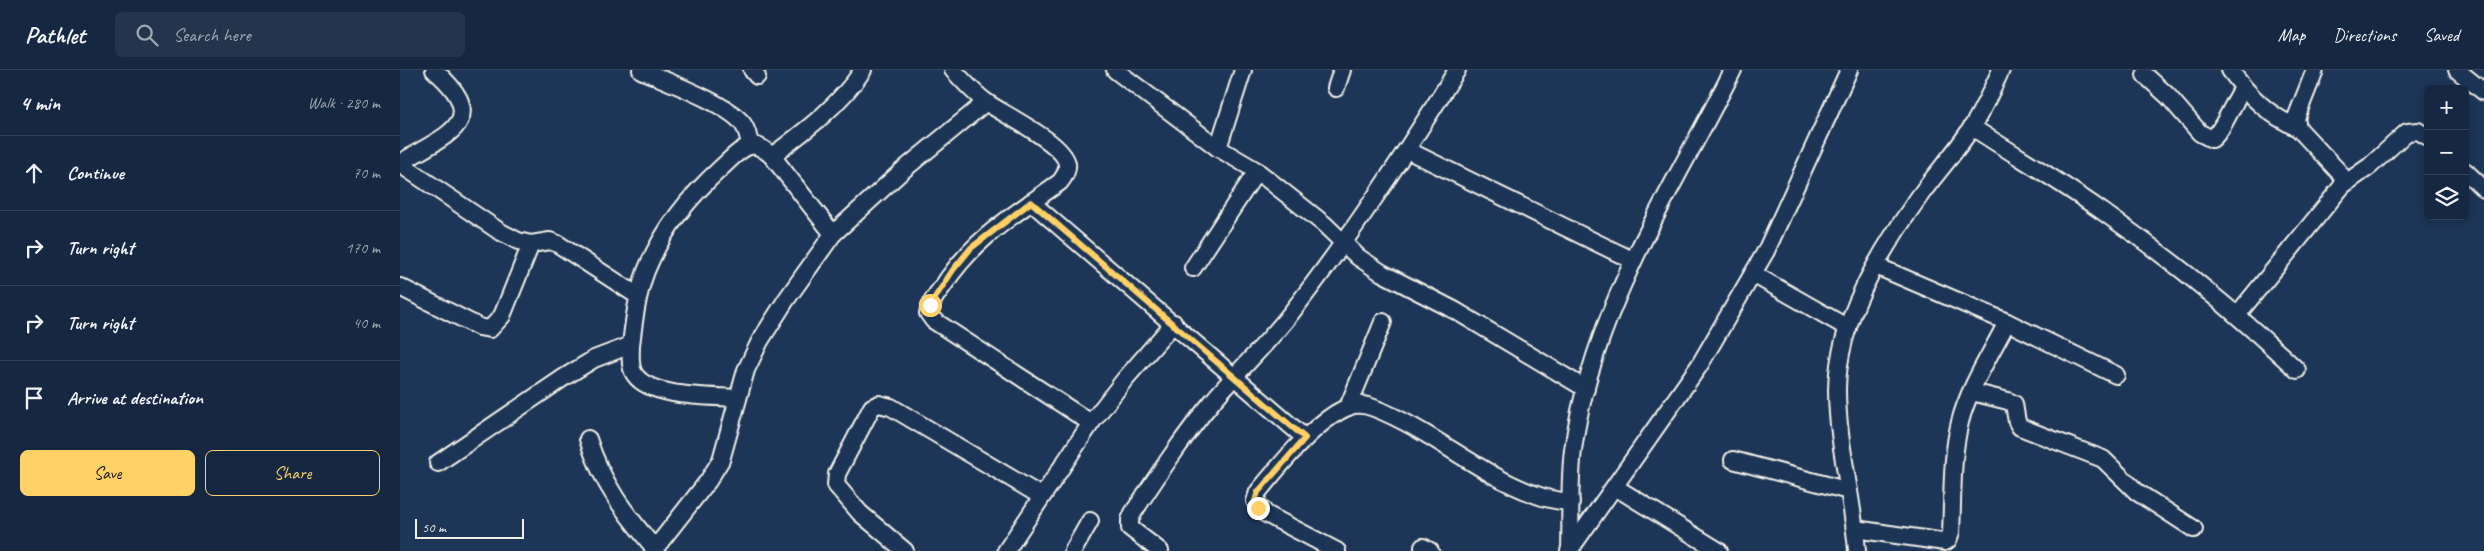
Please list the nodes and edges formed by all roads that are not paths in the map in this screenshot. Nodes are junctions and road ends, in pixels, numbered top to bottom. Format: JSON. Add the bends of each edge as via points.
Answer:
{"nodes":[{"id":1,"x":434,"y":70,"type":"edge"},
{"id":2,"x":641,"y":70,"type":"edge"},
{"id":3,"x":863,"y":70,"type":"edge"},
{"id":4,"x":953,"y":70,"type":"edge"},
{"id":5,"x":1116,"y":70,"type":"edge"},
{"id":6,"x":1243,"y":70,"type":"edge"},
{"id":7,"x":1342,"y":70,"type":"edge"},
{"id":8,"x":1457,"y":70,"type":"edge"},
{"id":9,"x":1732,"y":70,"type":"edge"},
{"id":10,"x":1849,"y":70,"type":"edge"},
{"id":11,"x":2001,"y":70,"type":"edge"},
{"id":12,"x":2230,"y":70,"type":"edge"},
{"id":13,"x":2299,"y":70,"type":"edge"},
{"id":14,"x":2458,"y":70,"type":"edge"},
{"id":15,"x":2144,"y":75,"type":"dead end"},
{"id":16,"x":2313,"y":76,"type":"edge"},
{"id":17,"x":1336,"y":88,"type":"dead end"},
{"id":18,"x":2243,"y":88,"type":"junction"},
{"id":19,"x":2484,"y":92,"type":"edge"},
{"id":20,"x":986,"y":102,"type":"junction"},
{"id":21,"x":1972,"y":127,"type":"junction"},
{"id":22,"x":2298,"y":128,"type":"junction"},
{"id":23,"x":2424,"y":134,"type":"edge"},
{"id":24,"x":750,"y":146,"type":"junction"},
{"id":25,"x":1218,"y":148,"type":"junction"},
{"id":26,"x":1407,"y":150,"type":"junction"},
{"id":27,"x":772,"y":156,"type":"junction"},
{"id":28,"x":400,"y":164,"type":"edge"},
{"id":29,"x":1257,"y":171,"type":"junction"},
{"id":30,"x":2469,"y":175,"type":"edge"},
{"id":31,"x":2343,"y":185,"type":"junction"},
{"id":32,"x":2484,"y":189,"type":"edge"},
{"id":33,"x":1031,"y":202,"type":"junction"},
{"id":34,"x":833,"y":234,"type":"junction"},
{"id":35,"x":531,"y":244,"type":"junction"},
{"id":36,"x":1344,"y":245,"type":"junction"},
{"id":37,"x":1632,"y":260,"type":"junction"},
{"id":38,"x":1876,"y":266,"type":"junction"},
{"id":39,"x":1193,"y":268,"type":"dead end"},
{"id":40,"x":1753,"y":274,"type":"junction"},
{"id":41,"x":400,"y":287,"type":"edge"},
{"id":42,"x":638,"y":296,"type":"junction"},
{"id":43,"x":2237,"y":315,"type":"junction"},
{"id":44,"x":1383,"y":322,"type":"dead end"},
{"id":45,"x":2007,"y":322,"type":"junction"},
{"id":46,"x":1174,"y":323,"type":"junction"},
{"id":47,"x":1848,"y":328,"type":"junction"},
{"id":48,"x":631,"y":345,"type":"junction"},
{"id":49,"x":2297,"y":370,"type":"dead end"},
{"id":50,"x":2116,"y":375,"type":"dead end"},
{"id":51,"x":1235,"y":377,"type":"junction"},
{"id":52,"x":1586,"y":390,"type":"junction"},
{"id":53,"x":1972,"y":392,"type":"junction"},
{"id":54,"x":738,"y":398,"type":"junction"},
{"id":55,"x":1348,"y":407,"type":"junction"},
{"id":56,"x":1091,"y":423,"type":"junction"},
{"id":57,"x":1305,"y":438,"type":"junction"},
{"id":58,"x":588,"y":439,"type":"dead end"},
{"id":59,"x":1733,"y":460,"type":"dead end"},
{"id":60,"x":438,"y":463,"type":"dead end"},
{"id":61,"x":1615,"y":487,"type":"junction"},
{"id":62,"x":1849,"y":491,"type":"junction"},
{"id":63,"x":1042,"y":496,"type":"junction"},
{"id":64,"x":1571,"y":502,"type":"junction"},
{"id":65,"x":1090,"y":521,"type":"dead end"},
{"id":66,"x":1855,"y":529,"type":"junction"},
{"id":67,"x":2194,"y":529,"type":"dead end"},
{"id":68,"x":654,"y":550,"type":"edge"},
{"id":69,"x":1569,"y":550,"type":"edge"},
{"id":70,"x":904,"y":551,"type":"edge"},
{"id":71,"x":1006,"y":551,"type":"edge"},
{"id":72,"x":1073,"y":551,"type":"edge"},
{"id":73,"x":1160,"y":551,"type":"edge"},
{"id":74,"x":1337,"y":551,"type":"edge"},
{"id":75,"x":1719,"y":551,"type":"edge"},
{"id":76,"x":1857,"y":551,"type":"edge"}],
"edges":[{"from":1,"to":28,"type":"street","via":[[456,93],[463,116],[455,128]]},
{"from":2,"to":24,"type":"street","via":[[734,116],[743,124]]},
{"from":3,"to":27,"type":"street","via":[[835,104]]},
{"from":4,"to":20,"type":"street"},
{"from":5,"to":25,"type":"street"},
{"from":6,"to":25,"type":"street"},
{"from":7,"to":17,"type":"street"},
{"from":8,"to":26,"type":"street"},
{"from":9,"to":37,"type":"street"},
{"from":10,"to":40,"type":"street"},
{"from":11,"to":21,"type":"street"},
{"from":12,"to":18,"type":"street"},
{"from":13,"to":16,"type":"street"},
{"from":14,"to":19,"type":"street"},
{"from":15,"to":18,"type":"street","via":[[2168,96],[2200,133],[2212,138],[2218,135]]},
{"from":16,"to":22,"type":"street","via":[[2296,118]]},
{"from":18,"to":22,"type":"street","via":[[2277,119]]},
{"from":20,"to":33,"type":"street","via":[[1043,138],[1062,154],[1067,164],[1060,182]]},
{"from":20,"to":34,"type":"street","via":[[902,171]]},
{"from":21,"to":38,"type":"street","via":[[1919,198]]},
{"from":21,"to":43,"type":"street","via":[[2112,218],[2205,287]]},
{"from":22,"to":31,"type":"street","via":[[2339,172]]},
{"from":23,"to":31,"type":"street","via":[[2407,132],[2370,166]]},
{"from":24,"to":27,"type":"street","via":[[761,147]]},
{"from":24,"to":42,"type":"street","via":[[703,185],[677,214],[659,242]]},
{"from":25,"to":29,"type":"street"},
{"from":26,"to":36,"type":"street"},
{"from":26,"to":37,"type":"street"},
{"from":27,"to":34,"type":"street"},
{"from":28,"to":35,"type":"street","via":[[499,231]]},
{"from":29,"to":36,"type":"street","via":[[1324,224]]},
{"from":29,"to":39,"type":"street"},
{"from":30,"to":32,"type":"street"},
{"from":31,"to":43,"type":"street"},
{"from":33,"to":46,"type":"street"},
{"from":33,"to":56,"type":"street","via":[[971,248],[953,270],[928,313],[933,320]]},
{"from":34,"to":54,"type":"street","via":[[760,341],[746,370]]},
{"from":35,"to":41,"type":"street","via":[[502,316],[490,329]]},
{"from":35,"to":42,"type":"street","via":[[550,240]]},
{"from":36,"to":51,"type":"street"},
{"from":36,"to":52,"type":"street","via":[[1382,273],[1456,311]]},
{"from":37,"to":52,"type":"street","via":[[1609,316]]},
{"from":38,"to":45,"type":"street"},
{"from":38,"to":47,"type":"street"},
{"from":40,"to":47,"type":"street"},
{"from":40,"to":61,"type":"street","via":[[1699,366]]},
{"from":42,"to":48,"type":"street"},
{"from":43,"to":49,"type":"street"},
{"from":44,"to":55,"type":"street"},
{"from":45,"to":50,"type":"street"},
{"from":45,"to":53,"type":"street"},
{"from":46,"to":51,"type":"street"},
{"from":46,"to":56,"type":"street"},
{"from":47,"to":62,"type":"street","via":[[1837,389]]},
{"from":48,"to":54,"type":"street","via":[[633,374],[642,383],[655,389]]},
{"from":48,"to":60,"type":"street","via":[[594,359],[562,378]]},
{"from":51,"to":57,"type":"street"},
{"from":51,"to":73,"type":"street","via":[[1191,429],[1133,513],[1130,528]]},
{"from":52,"to":64,"type":"street","via":[[1573,450]]},
{"from":53,"to":66,"type":"street","via":[[1960,421],[1948,540]]},
{"from":53,"to":67,"type":"street","via":[[2008,400],[2014,404],[2020,427],[2103,459],[2137,492]]},
{"from":54,"to":68,"type":"street","via":[[721,460]]},
{"from":55,"to":57,"type":"street"},
{"from":55,"to":64,"type":"street","via":[[1358,404],[1373,407],[1533,494]]},
{"from":56,"to":63,"type":"street"},
{"from":57,"to":74,"type":"street","via":[[1258,492],[1255,501],[1266,514]]},
{"from":58,"to":68,"type":"street","via":[[608,488]]},
{"from":59,"to":62,"type":"street"},
{"from":61,"to":69,"type":"street"},
{"from":61,"to":75,"type":"street"},
{"from":62,"to":66,"type":"street"},
{"from":63,"to":70,"type":"street","via":[[891,406],[879,404],[872,407],[837,474],[836,485],[860,513]]},
{"from":63,"to":71,"type":"street"},
{"from":64,"to":69,"type":"street"},
{"from":65,"to":72,"type":"street"},
{"from":66,"to":76,"type":"street"}]}
